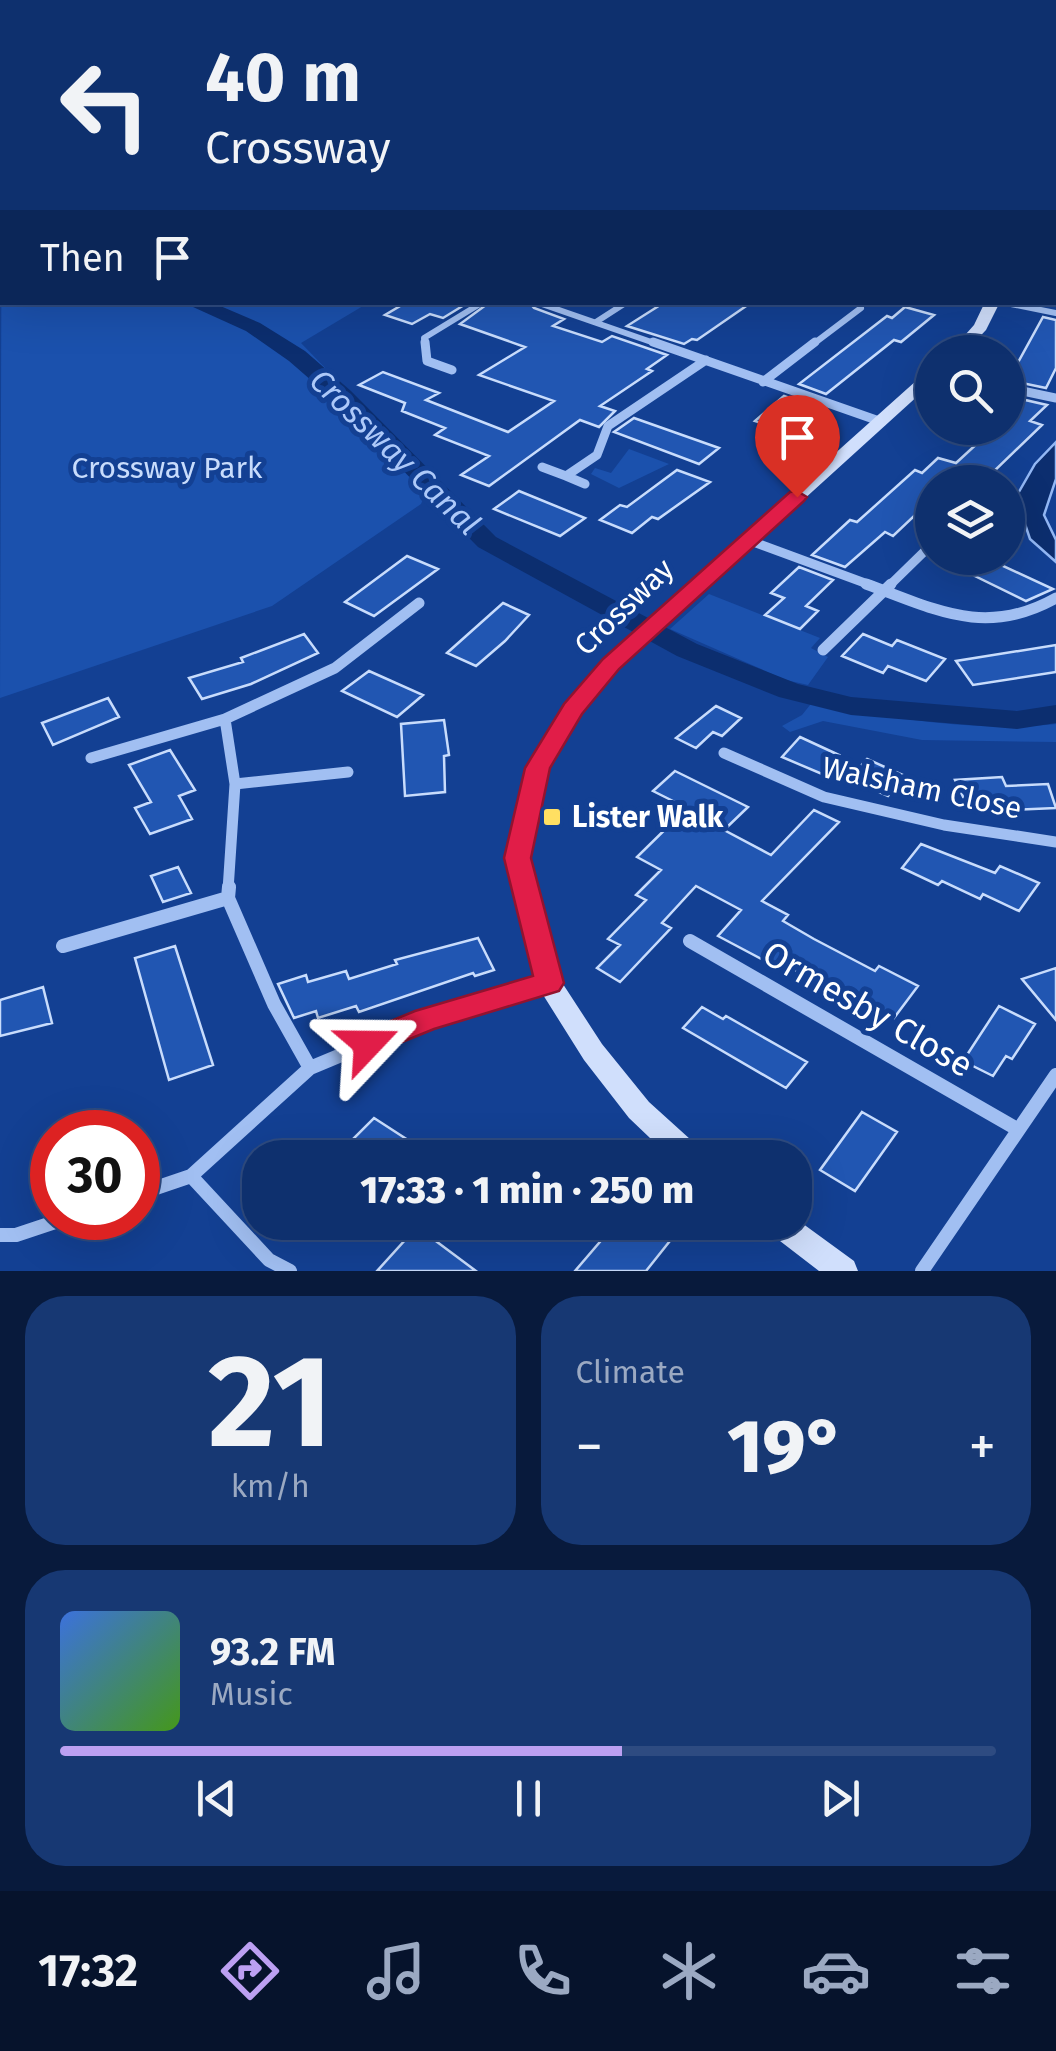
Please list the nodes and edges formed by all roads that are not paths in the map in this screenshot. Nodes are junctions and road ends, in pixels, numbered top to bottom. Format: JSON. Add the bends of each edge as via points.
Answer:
{"nodes":[{"id":1,"x":788,"y":0,"type":"edge"},
{"id":2,"x":801,"y":0,"type":"edge"},
{"id":3,"x":1046,"y":0,"type":"edge"},
{"id":4,"x":1056,"y":0,"type":"edge"},
{"id":5,"x":478,"y":305,"type":"edge"},
{"id":6,"x":545,"y":305,"type":"edge"},
{"id":7,"x":622,"y":305,"type":"edge"},
{"id":8,"x":991,"y":305,"type":"edge"},
{"id":9,"x":1016,"y":305,"type":"edge"},
{"id":10,"x":861,"y":308,"type":"dead end"},
{"id":11,"x":1056,"y":313,"type":"edge"},
{"id":12,"x":596,"y":322,"type":"junction"},
{"id":13,"x":973,"y":335,"type":"edge"},
{"id":14,"x":706,"y":360,"type":"junction"},
{"id":15,"x":452,"y":370,"type":"dead end"},
{"id":16,"x":763,"y":382,"type":"junction"},
{"id":17,"x":915,"y":391,"type":"edge"},
{"id":18,"x":1025,"y":392,"type":"edge"},
{"id":19,"x":1056,"y":398,"type":"edge"},
{"id":20,"x":882,"y":422,"type":"junction"},
{"id":21,"x":542,"y":466,"type":"dead end"},
{"id":22,"x":566,"y":476,"type":"junction"},
{"id":23,"x":585,"y":484,"type":"dead end"},
{"id":24,"x":748,"y":540,"type":"junction"},
{"id":25,"x":915,"y":560,"type":"edge"},
{"id":26,"x":883,"y":590,"type":"junction"},
{"id":27,"x":1056,"y":598,"type":"edge"},
{"id":28,"x":419,"y":603,"type":"dead end"},
{"id":29,"x":822,"y":650,"type":"dead end"},
{"id":30,"x":225,"y":719,"type":"junction"},
{"id":31,"x":724,"y":753,"type":"dead end"},
{"id":32,"x":92,"y":758,"type":"dead end"},
{"id":33,"x":348,"y":772,"type":"dead end"},
{"id":34,"x":235,"y":784,"type":"junction"},
{"id":35,"x":1056,"y":842,"type":"edge"},
{"id":36,"x":228,"y":898,"type":"junction"},
{"id":37,"x":690,"y":941,"type":"dead end"},
{"id":38,"x":63,"y":946,"type":"dead end"},
{"id":39,"x":549,"y":983,"type":"junction"},
{"id":40,"x":310,"y":1068,"type":"junction"},
{"id":41,"x":1056,"y":1075,"type":"edge"},
{"id":42,"x":1017,"y":1130,"type":"junction"},
{"id":43,"x":671,"y":1140,"type":"edge"},
{"id":44,"x":192,"y":1176,"type":"junction"},
{"id":45,"x":160,"y":1187,"type":"edge"},
{"id":46,"x":30,"y":1230,"type":"edge"},
{"id":47,"x":0,"y":1235,"type":"edge"},
{"id":48,"x":801,"y":1240,"type":"edge"},
{"id":49,"x":290,"y":1271,"type":"edge"},
{"id":50,"x":843,"y":1271,"type":"edge"},
{"id":51,"x":922,"y":1271,"type":"edge"}],
"edges":[{"from":1,"to":2,"type":"main road"},
{"from":3,"to":4,"type":"main road"},
{"from":5,"to":15,"type":"street","via":[[424,338],[427,361]]},
{"from":6,"to":12,"type":"street"},
{"from":7,"to":12,"type":"street"},
{"from":8,"to":13,"type":"street"},
{"from":9,"to":11,"type":"street"},
{"from":10,"to":16,"type":"street"},
{"from":12,"to":14,"type":"street"},
{"from":14,"to":16,"type":"street"},
{"from":14,"to":22,"type":"street","via":[[608,426],[597,454]]},
{"from":16,"to":20,"type":"street"},
{"from":17,"to":20,"type":"street","name":"Crossway"},
{"from":18,"to":19,"type":"street"},
{"from":20,"to":24,"type":"street","name":"Crossway"},
{"from":21,"to":22,"type":"street"},
{"from":22,"to":23,"type":"street"},
{"from":24,"to":26,"type":"street"},
{"from":24,"to":39,"type":"street","name":"Crossway","via":[[611,664],[572,710],[537,768],[517,858]]},
{"from":25,"to":26,"type":"street"},
{"from":26,"to":27,"type":"street","via":[[962,620],[1031,612]]},
{"from":26,"to":29,"type":"street"},
{"from":28,"to":30,"type":"street","via":[[335,668]]},
{"from":30,"to":32,"type":"street"},
{"from":30,"to":34,"type":"street"},
{"from":31,"to":35,"type":"street","name":"Walsham Close","via":[[824,797]]},
{"from":33,"to":34,"type":"street"},
{"from":34,"to":36,"type":"street"},
{"from":36,"to":38,"type":"street"},
{"from":36,"to":40,"type":"street"},
{"from":37,"to":42,"type":"street","name":"Ormesby Close"},
{"from":39,"to":40,"type":"street","via":[[426,1020]]},
{"from":39,"to":43,"type":"street","name":"Crossway","via":[[593,1052]]},
{"from":40,"to":44,"type":"street"},
{"from":41,"to":42,"type":"street"},
{"from":42,"to":51,"type":"street"},
{"from":44,"to":45,"type":"street"},
{"from":44,"to":49,"type":"street","via":[[269,1260]]},
{"from":46,"to":47,"type":"street"},
{"from":48,"to":50,"type":"street"}]}
